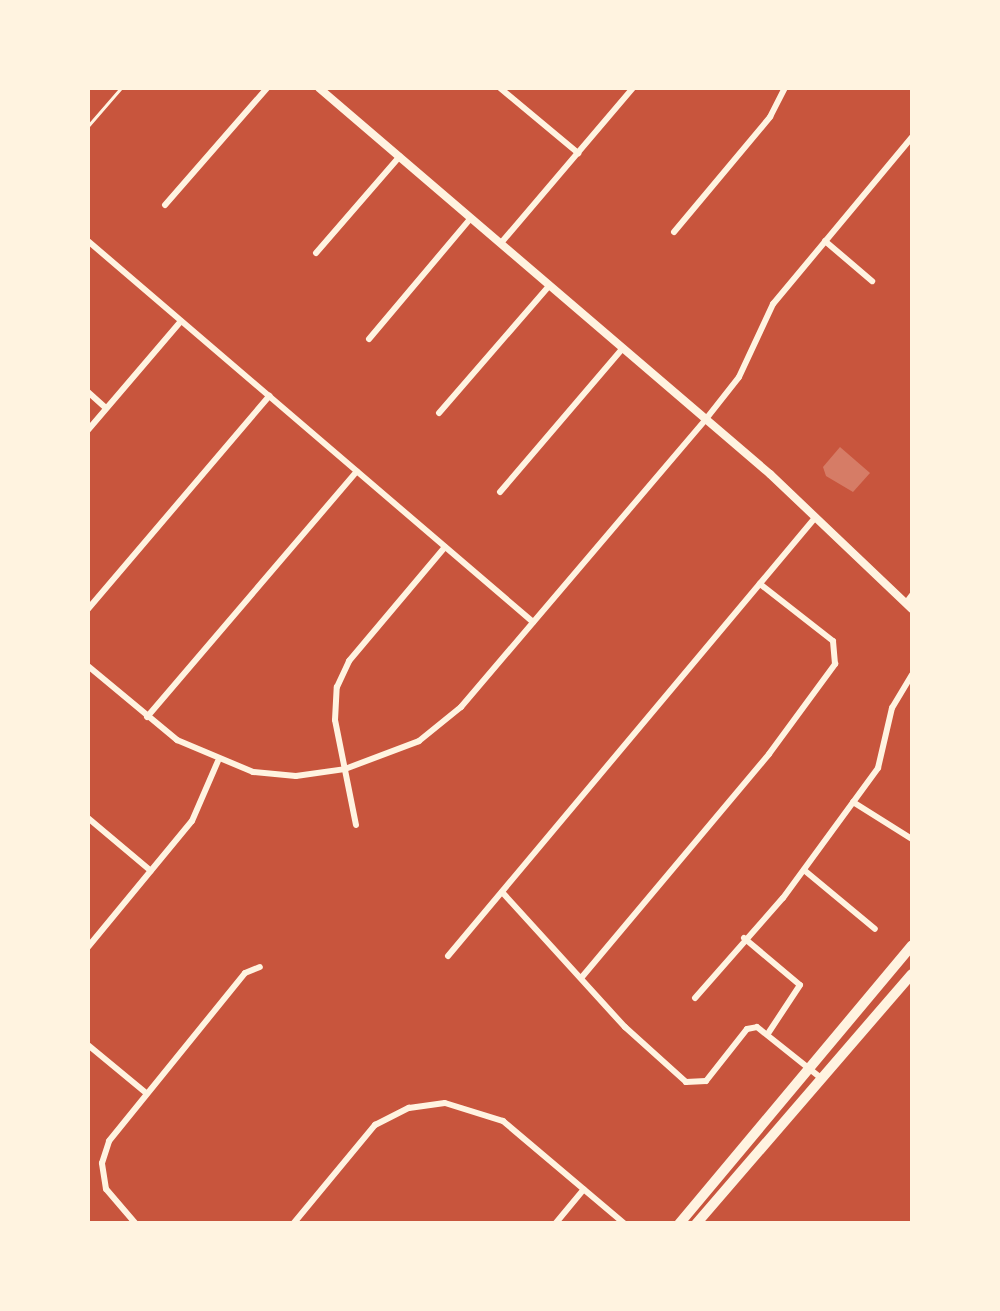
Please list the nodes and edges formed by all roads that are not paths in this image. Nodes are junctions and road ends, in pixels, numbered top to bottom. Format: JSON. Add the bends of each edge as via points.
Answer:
{"nodes":[{"id":1,"x":121,"y":88,"type":"edge"},
{"id":2,"x":267,"y":88,"type":"edge"},
{"id":3,"x":319,"y":88,"type":"edge"},
{"id":4,"x":500,"y":88,"type":"edge"},
{"id":5,"x":633,"y":88,"type":"edge"},
{"id":6,"x":784,"y":88,"type":"edge"},
{"id":7,"x":88,"y":126,"type":"edge"},
{"id":8,"x":912,"y":137,"type":"edge"},
{"id":9,"x":578,"y":153,"type":"junction"},
{"id":10,"x":400,"y":156,"type":"junction"},
{"id":11,"x":164,"y":205,"type":"dead end"},
{"id":12,"x":471,"y":218,"type":"junction"},
{"id":13,"x":674,"y":232,"type":"dead end"},
{"id":14,"x":88,"y":241,"type":"edge"},
{"id":15,"x":825,"y":241,"type":"junction"},
{"id":16,"x":501,"y":243,"type":"junction"},
{"id":17,"x":316,"y":253,"type":"dead end"},
{"id":18,"x":872,"y":281,"type":"dead end"},
{"id":19,"x":550,"y":285,"type":"junction"},
{"id":20,"x":181,"y":321,"type":"junction"},
{"id":21,"x":369,"y":339,"type":"dead end"},
{"id":22,"x":623,"y":348,"type":"junction"},
{"id":23,"x":88,"y":392,"type":"edge"},
{"id":24,"x":268,"y":396,"type":"junction"},
{"id":25,"x":106,"y":408,"type":"junction"},
{"id":26,"x":439,"y":413,"type":"dead end"},
{"id":27,"x":706,"y":418,"type":"junction"},
{"id":28,"x":88,"y":430,"type":"edge"},
{"id":29,"x":357,"y":471,"type":"junction"},
{"id":30,"x":500,"y":492,"type":"dead end"},
{"id":31,"x":814,"y":519,"type":"junction"},
{"id":32,"x":445,"y":547,"type":"junction"},
{"id":33,"x":760,"y":584,"type":"junction"},
{"id":34,"x":910,"y":602,"type":"edge"},
{"id":35,"x":88,"y":609,"type":"edge"},
{"id":36,"x":533,"y":622,"type":"junction"},
{"id":37,"x":88,"y":666,"type":"edge"},
{"id":38,"x":912,"y":675,"type":"edge"},
{"id":39,"x":147,"y":717,"type":"junction"},
{"id":40,"x":218,"y":761,"type":"junction"},
{"id":41,"x":346,"y":769,"type":"junction"},
{"id":42,"x":854,"y":802,"type":"junction"},
{"id":43,"x":88,"y":818,"type":"edge"},
{"id":44,"x":356,"y":824,"type":"dead end"},
{"id":45,"x":912,"y":839,"type":"edge"},
{"id":46,"x":804,"y":870,"type":"junction"},
{"id":47,"x":151,"y":871,"type":"junction"},
{"id":48,"x":502,"y":892,"type":"junction"},
{"id":49,"x":875,"y":930,"type":"dead end"},
{"id":50,"x":744,"y":938,"type":"junction"},
{"id":51,"x":912,"y":945,"type":"edge"},
{"id":52,"x":88,"y":947,"type":"edge"},
{"id":53,"x":448,"y":956,"type":"dead end"},
{"id":54,"x":260,"y":966,"type":"dead end"},
{"id":55,"x":912,"y":974,"type":"edge"},
{"id":56,"x":582,"y":977,"type":"junction"},
{"id":57,"x":695,"y":998,"type":"dead end"},
{"id":58,"x":769,"y":1032,"type":"junction"},
{"id":59,"x":88,"y":1045,"type":"edge"},
{"id":60,"x":809,"y":1068,"type":"junction"},
{"id":61,"x":820,"y":1078,"type":"junction"},
{"id":62,"x":146,"y":1093,"type":"junction"},
{"id":63,"x":584,"y":1188,"type":"junction"},
{"id":64,"x":136,"y":1224,"type":"edge"},
{"id":65,"x":292,"y":1224,"type":"edge"},
{"id":66,"x":555,"y":1224,"type":"edge"},
{"id":67,"x":625,"y":1224,"type":"edge"},
{"id":68,"x":679,"y":1224,"type":"edge"},
{"id":69,"x":696,"y":1224,"type":"edge"}],
"edges":[{"from":1,"to":7,"type":"lane"},
{"from":2,"to":11,"type":"street"},
{"from":3,"to":10,"type":"street"},
{"from":4,"to":9,"type":"street"},
{"from":5,"to":9,"type":"street"},
{"from":6,"to":13,"type":"street","via":[[770,117]]},
{"from":8,"to":15,"type":"street"},
{"from":9,"to":16,"type":"street"},
{"from":10,"to":12,"type":"street"},
{"from":10,"to":17,"type":"street"},
{"from":12,"to":16,"type":"street"},
{"from":12,"to":21,"type":"street"},
{"from":14,"to":20,"type":"street"},
{"from":15,"to":18,"type":"street"},
{"from":15,"to":27,"type":"street","via":[[767,311],[739,377]]},
{"from":16,"to":19,"type":"street"},
{"from":19,"to":22,"type":"street"},
{"from":19,"to":26,"type":"street"},
{"from":20,"to":24,"type":"street"},
{"from":20,"to":25,"type":"street"},
{"from":22,"to":27,"type":"street"},
{"from":22,"to":30,"type":"street"},
{"from":23,"to":25,"type":"street"},
{"from":24,"to":29,"type":"street"},
{"from":24,"to":35,"type":"street"},
{"from":25,"to":28,"type":"street"},
{"from":27,"to":31,"type":"street"},
{"from":27,"to":36,"type":"street"},
{"from":29,"to":32,"type":"street"},
{"from":29,"to":39,"type":"street"},
{"from":31,"to":33,"type":"street"},
{"from":31,"to":34,"type":"street"},
{"from":32,"to":36,"type":"street"},
{"from":32,"to":41,"type":"street","via":[[342,674],[334,720]]},
{"from":33,"to":48,"type":"street"},
{"from":33,"to":56,"type":"street","via":[[833,641],[835,664],[769,754]]},
{"from":36,"to":41,"type":"street","via":[[438,728],[394,755]]},
{"from":37,"to":39,"type":"street"},
{"from":38,"to":42,"type":"street","via":[[892,708],[882,760]]},
{"from":39,"to":40,"type":"street"},
{"from":40,"to":41,"type":"street","via":[[281,776]]},
{"from":40,"to":47,"type":"street","via":[[192,821]]},
{"from":41,"to":44,"type":"street"},
{"from":42,"to":45,"type":"street"},
{"from":42,"to":46,"type":"street"},
{"from":43,"to":47,"type":"street"},
{"from":46,"to":49,"type":"street"},
{"from":46,"to":50,"type":"street"},
{"from":47,"to":52,"type":"street"},
{"from":48,"to":53,"type":"street"},
{"from":48,"to":56,"type":"street"},
{"from":50,"to":57,"type":"street"},
{"from":50,"to":58,"type":"street","via":[[800,986]]},
{"from":51,"to":60,"type":"main road"},
{"from":54,"to":62,"type":"street","via":[[245,973]]},
{"from":55,"to":61,"type":"main road"},
{"from":56,"to":58,"type":"street","via":[[642,1044],[692,1085],[706,1081],[747,1030]]},
{"from":58,"to":60,"type":"street"},
{"from":59,"to":62,"type":"street"},
{"from":60,"to":61,"type":"street"},
{"from":60,"to":68,"type":"main road"},
{"from":61,"to":69,"type":"main road"},
{"from":62,"to":64,"type":"street","via":[[108,1141],[102,1163],[109,1195]]},
{"from":63,"to":65,"type":"street","via":[[496,1117],[467,1106],[426,1104],[369,1130]]},
{"from":63,"to":66,"type":"street"},
{"from":63,"to":67,"type":"street"}]}
